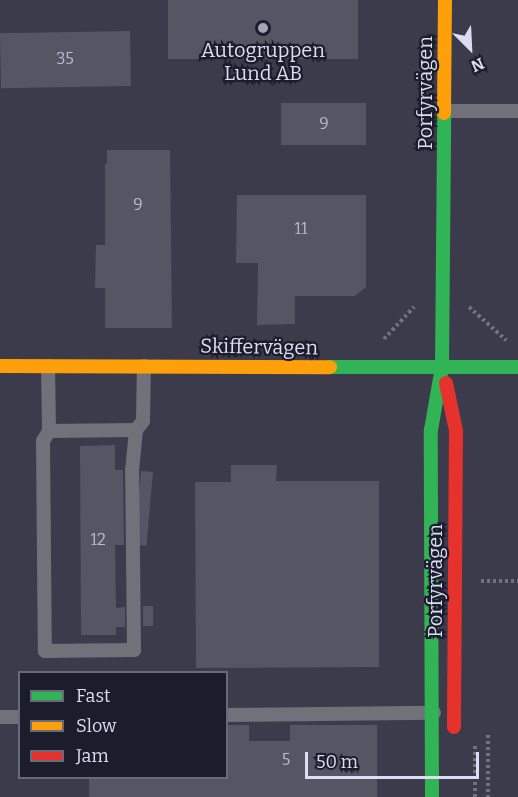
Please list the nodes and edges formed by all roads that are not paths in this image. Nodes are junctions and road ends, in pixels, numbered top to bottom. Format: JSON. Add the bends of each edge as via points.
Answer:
{"nodes":[{"id":1,"x":445,"y":0,"type":"edge"},
{"id":2,"x":444,"y":111,"type":"junction"},
{"id":3,"x":518,"y":111,"type":"edge"},
{"id":4,"x":0,"y":366,"type":"edge"},
{"id":5,"x":48,"y":366,"type":"junction"},
{"id":6,"x":144,"y":366,"type":"junction"},
{"id":7,"x":442,"y":367,"type":"junction"},
{"id":8,"x":518,"y":367,"type":"edge"},
{"id":9,"x":136,"y":430,"type":"junction"},
{"id":10,"x":49,"y":431,"type":"junction"},
{"id":11,"x":431,"y":713,"type":"junction"},
{"id":12,"x":454,"y":713,"type":"junction"},
{"id":13,"x":228,"y":715,"type":"edge"},
{"id":14,"x":0,"y":717,"type":"edge"},
{"id":15,"x":18,"y":717,"type":"edge"},
{"id":16,"x":454,"y":745,"type":"dead end"},
{"id":17,"x":432,"y":797,"type":"edge"}],
"edges":[{"from":1,"to":2,"type":"street","name":"Porfyrvägen"},
{"from":2,"to":3,"type":"lane"},
{"from":2,"to":7,"type":"street","name":"Porfyrvägen"},
{"from":4,"to":5,"type":"street","name":"Skiffervägen"},
{"from":5,"to":6,"type":"street","name":"Skiffervägen"},
{"from":5,"to":10,"type":"lane"},
{"from":6,"to":7,"type":"street","name":"Skiffervägen"},
{"from":6,"to":9,"type":"lane","via":[[143,421]]},
{"from":7,"to":8,"type":"street","name":"Skiffervägen"},
{"from":7,"to":11,"type":"street","name":"Porfyrvägen","via":[[430,430]]},
{"from":7,"to":12,"type":"street","name":"Porfyrvägen","via":[[456,431]]},
{"from":9,"to":10,"type":"lane"},
{"from":9,"to":10,"type":"lane","via":[[132,471],[134,651],[45,651],[43,441]]},
{"from":11,"to":12,"type":"lane"},
{"from":11,"to":13,"type":"lane"},
{"from":11,"to":17,"type":"street","name":"Porfyrvägen"},
{"from":12,"to":16,"type":"street","name":"Porfyrvägen"},
{"from":14,"to":15,"type":"lane"}]}
